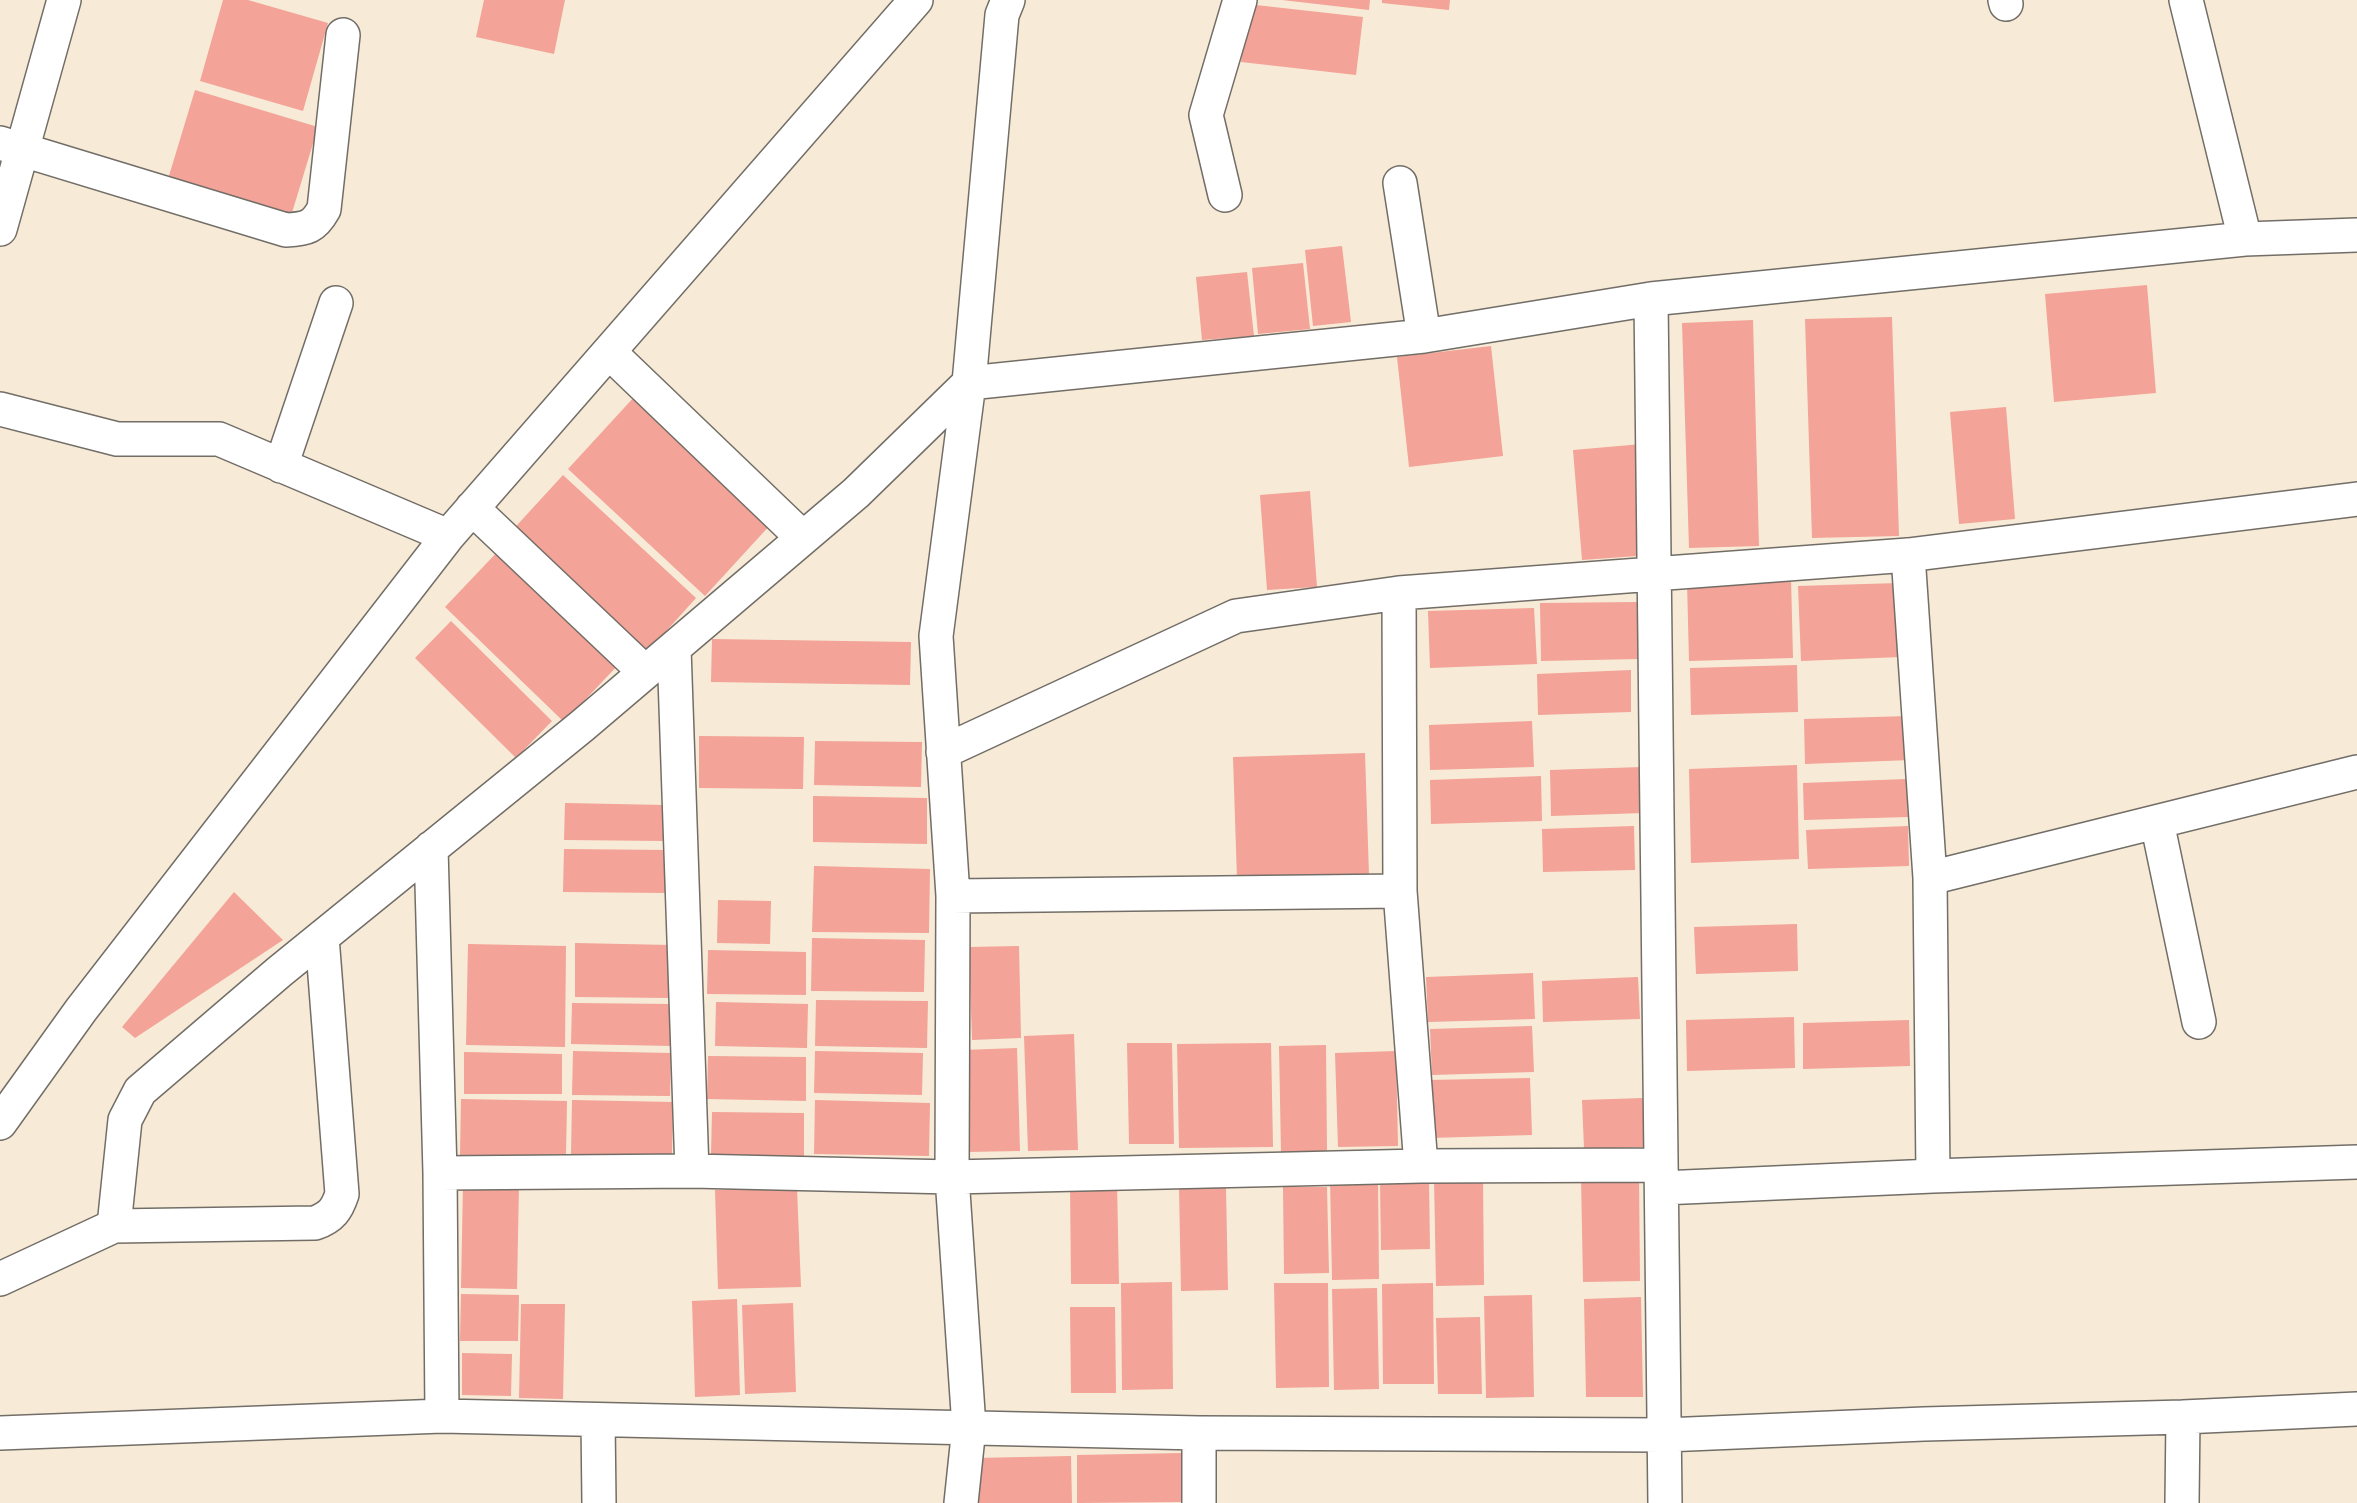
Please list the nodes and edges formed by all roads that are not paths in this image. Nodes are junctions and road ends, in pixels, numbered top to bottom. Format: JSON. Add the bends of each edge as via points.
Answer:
{"nodes":[{"id":1,"x":64,"y":0,"type":"edge"},
{"id":2,"x":916,"y":0,"type":"edge"},
{"id":3,"x":1008,"y":0,"type":"edge"},
{"id":4,"x":1240,"y":0,"type":"edge"},
{"id":5,"x":2186,"y":0,"type":"edge"},
{"id":6,"x":343,"y":36,"type":"dead end"},
{"id":7,"x":12,"y":146,"type":"edge"},
{"id":8,"x":1400,"y":183,"type":"dead end"},
{"id":9,"x":1225,"y":195,"type":"dead end"},
{"id":10,"x":0,"y":229,"type":"edge"},
{"id":11,"x":2357,"y":235,"type":"edge"},
{"id":12,"x":2245,"y":239,"type":"junction"},
{"id":13,"x":1651,"y":299,"type":"junction"},
{"id":14,"x":336,"y":303,"type":"dead end"},
{"id":15,"x":1424,"y":336,"type":"junction"},
{"id":16,"x":609,"y":352,"type":"junction"},
{"id":17,"x":969,"y":383,"type":"junction"},
{"id":18,"x":0,"y":409,"type":"edge"},
{"id":19,"x":281,"y":466,"type":"junction"},
{"id":20,"x":2357,"y":499,"type":"edge"},
{"id":21,"x":472,"y":508,"type":"junction"},
{"id":22,"x":448,"y":536,"type":"junction"},
{"id":23,"x":803,"y":538,"type":"junction"},
{"id":24,"x":1908,"y":555,"type":"junction"},
{"id":25,"x":1654,"y":574,"type":"junction"},
{"id":26,"x":1399,"y":592,"type":"junction"},
{"id":27,"x":674,"y":648,"type":"junction"},
{"id":28,"x":645,"y":672,"type":"junction"},
{"id":29,"x":943,"y":752,"type":"junction"},
{"id":30,"x":2355,"y":780,"type":"edge"},
{"id":31,"x":2157,"y":822,"type":"junction"},
{"id":32,"x":431,"y":848,"type":"junction"},
{"id":33,"x":1930,"y":878,"type":"junction"},
{"id":34,"x":1400,"y":891,"type":"junction"},
{"id":35,"x":953,"y":896,"type":"junction"},
{"id":36,"x":322,"y":937,"type":"junction"},
{"id":37,"x":2199,"y":1022,"type":"dead end"},
{"id":38,"x":0,"y":1123,"type":"edge"},
{"id":39,"x":2357,"y":1162,"type":"edge"},
{"id":40,"x":1421,"y":1166,"type":"junction"},
{"id":41,"x":692,"y":1172,"type":"junction"},
{"id":42,"x":440,"y":1173,"type":"junction"},
{"id":43,"x":1662,"y":1176,"type":"junction"},
{"id":44,"x":1933,"y":1176,"type":"junction"},
{"id":45,"x":951,"y":1177,"type":"junction"},
{"id":46,"x":114,"y":1226,"type":"junction"},
{"id":47,"x":0,"y":1279,"type":"edge"},
{"id":48,"x":2357,"y":1409,"type":"edge"},
{"id":49,"x":442,"y":1416,"type":"junction"},
{"id":50,"x":2183,"y":1418,"type":"junction"},
{"id":51,"x":598,"y":1420,"type":"junction"},
{"id":52,"x":969,"y":1427,"type":"junction"},
{"id":53,"x":0,"y":1433,"type":"edge"},
{"id":54,"x":1199,"y":1433,"type":"junction"},
{"id":55,"x":1665,"y":1435,"type":"junction"},
{"id":56,"x":599,"y":1503,"type":"edge"},
{"id":57,"x":961,"y":1503,"type":"edge"},
{"id":58,"x":1199,"y":1503,"type":"edge"},
{"id":59,"x":1665,"y":1503,"type":"edge"},
{"id":60,"x":2182,"y":1503,"type":"edge"}],
"edges":[{"from":1,"to":7,"type":"street"},
{"from":2,"to":16,"type":"street"},
{"from":3,"to":17,"type":"street","via":[[1002,15]]},
{"from":4,"to":9,"type":"street","via":[[1206,115]]},
{"from":5,"to":12,"type":"street"},
{"from":6,"to":7,"type":"street","via":[[324,209],[316,223],[306,228],[286,230]]},
{"from":7,"to":10,"type":"street"},
{"from":8,"to":15,"type":"street"},
{"from":11,"to":12,"type":"street"},
{"from":12,"to":13,"type":"street"},
{"from":13,"to":15,"type":"street"},
{"from":13,"to":25,"type":"street"},
{"from":14,"to":19,"type":"street"},
{"from":15,"to":17,"type":"street"},
{"from":16,"to":21,"type":"street"},
{"from":16,"to":23,"type":"street"},
{"from":17,"to":23,"type":"street","via":[[856,493]]},
{"from":17,"to":29,"type":"street","via":[[936,636]]},
{"from":18,"to":19,"type":"street","via":[[117,439],[219,439]]},
{"from":19,"to":22,"type":"street"},
{"from":20,"to":24,"type":"street"},
{"from":21,"to":22,"type":"street"},
{"from":21,"to":28,"type":"street"},
{"from":22,"to":38,"type":"street","via":[[81,1010]]},
{"from":23,"to":27,"type":"street"},
{"from":24,"to":25,"type":"street"},
{"from":24,"to":33,"type":"street"},
{"from":25,"to":26,"type":"street"},
{"from":25,"to":43,"type":"street"},
{"from":26,"to":29,"type":"street","via":[[1236,616]]},
{"from":26,"to":34,"type":"street"},
{"from":27,"to":28,"type":"street"},
{"from":27,"to":41,"type":"street"},
{"from":28,"to":32,"type":"street"},
{"from":29,"to":35,"type":"street"},
{"from":30,"to":31,"type":"street"},
{"from":31,"to":33,"type":"street"},
{"from":31,"to":37,"type":"street"},
{"from":32,"to":36,"type":"street"},
{"from":32,"to":42,"type":"street"},
{"from":33,"to":44,"type":"street"},
{"from":34,"to":35,"type":"street"},
{"from":34,"to":40,"type":"street"},
{"from":35,"to":45,"type":"street"},
{"from":36,"to":46,"type":"street","via":[[140,1091],[125,1120]]},
{"from":36,"to":46,"type":"street","via":[[342,1194],[336,1211],[315,1223]]},
{"from":39,"to":44,"type":"street"},
{"from":40,"to":43,"type":"street"},
{"from":40,"to":45,"type":"street"},
{"from":41,"to":42,"type":"street"},
{"from":41,"to":45,"type":"street"},
{"from":42,"to":49,"type":"street"},
{"from":43,"to":44,"type":"street"},
{"from":43,"to":55,"type":"street"},
{"from":45,"to":52,"type":"street"},
{"from":46,"to":47,"type":"street"},
{"from":48,"to":50,"type":"street"},
{"from":49,"to":51,"type":"street"},
{"from":49,"to":53,"type":"street"},
{"from":50,"to":55,"type":"street"},
{"from":50,"to":60,"type":"street"},
{"from":51,"to":52,"type":"street"},
{"from":51,"to":56,"type":"street"},
{"from":52,"to":54,"type":"street"},
{"from":52,"to":57,"type":"street"},
{"from":54,"to":55,"type":"street"},
{"from":54,"to":58,"type":"street"},
{"from":55,"to":59,"type":"street"}]}
